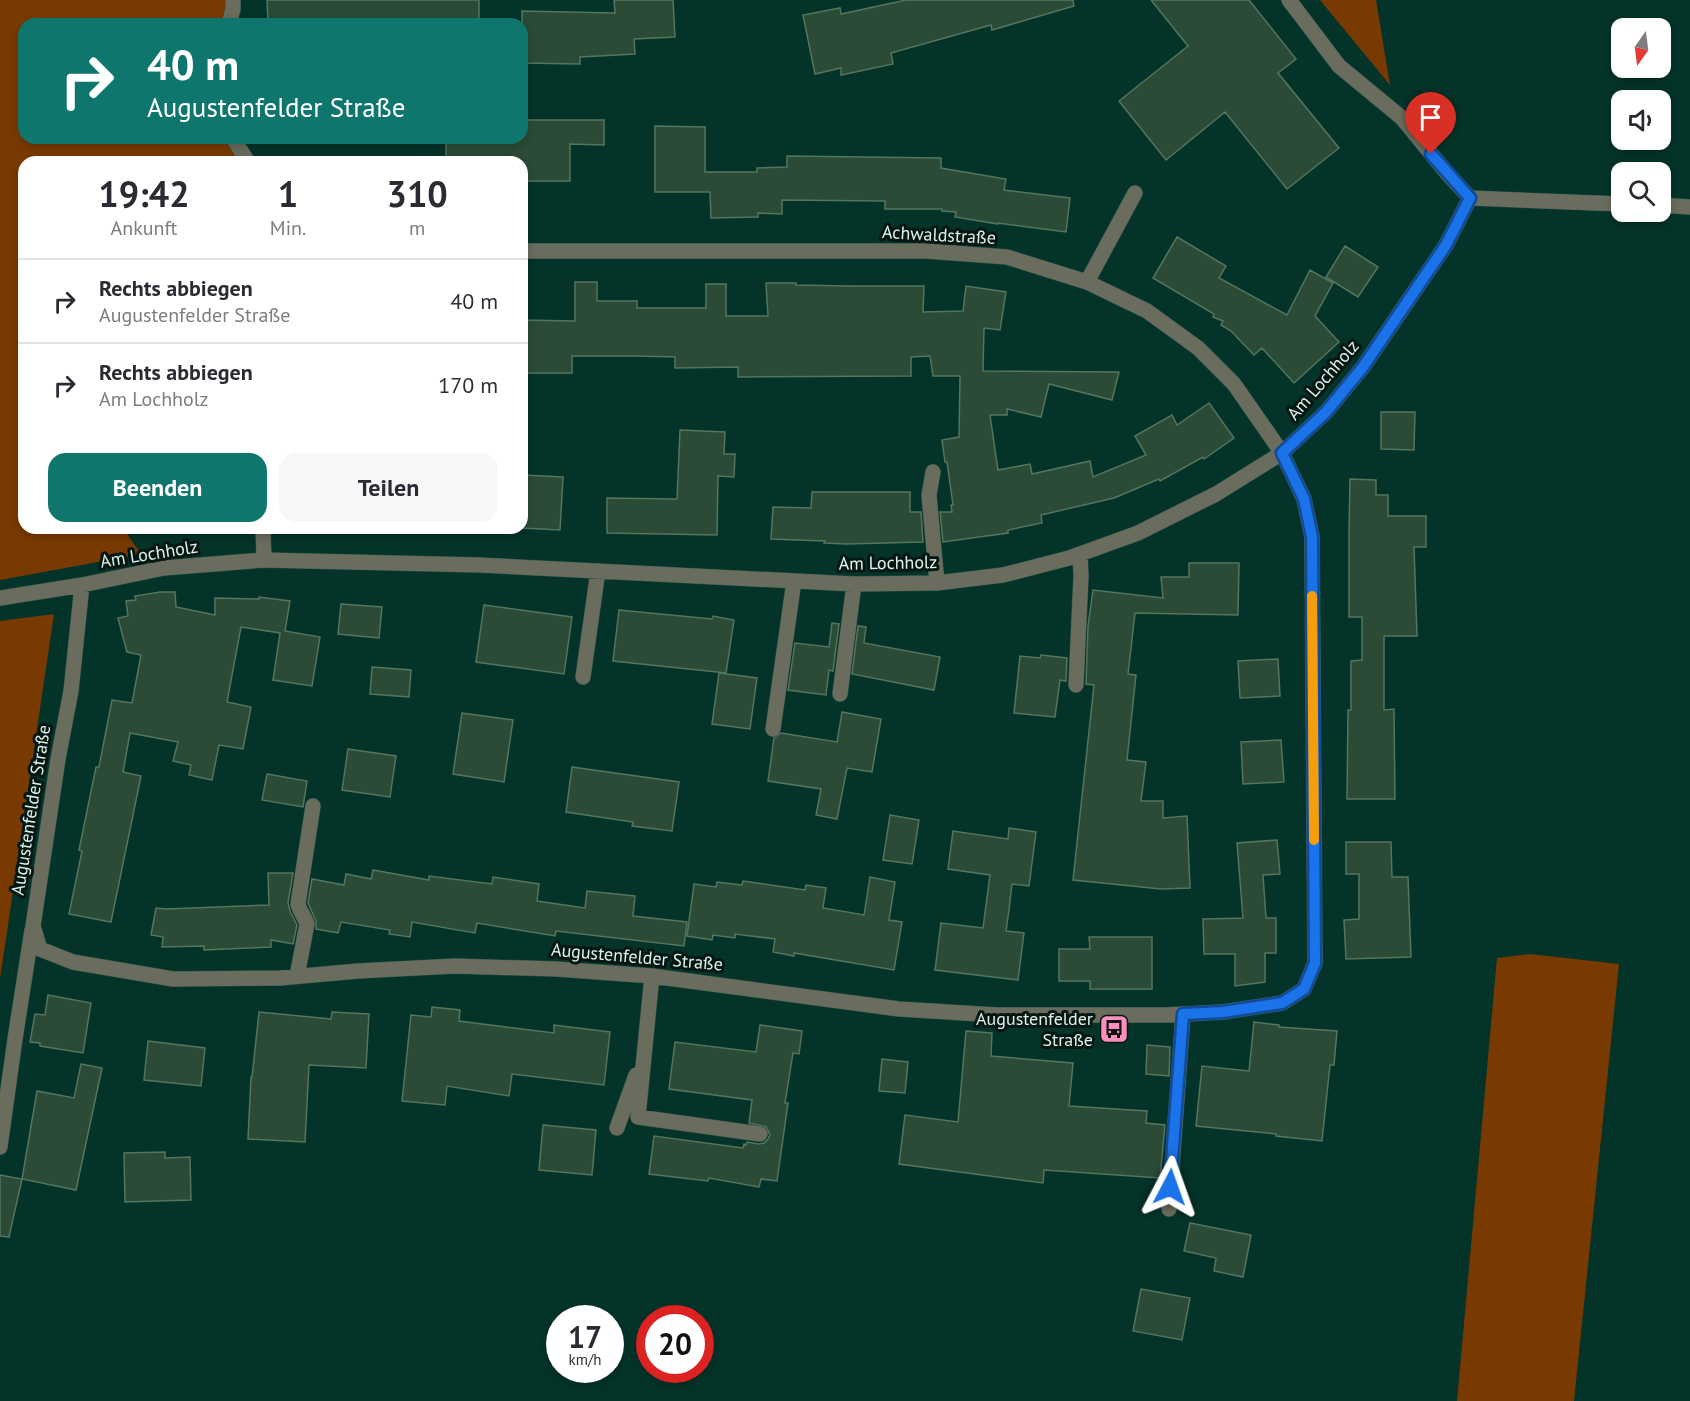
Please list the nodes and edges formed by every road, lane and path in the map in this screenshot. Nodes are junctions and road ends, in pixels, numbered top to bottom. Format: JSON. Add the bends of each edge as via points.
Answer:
{"nodes":[{"id":1,"x":1288,"y":0,"type":"edge"},
{"id":2,"x":1135,"y":193,"type":"dead end"},
{"id":3,"x":1470,"y":198,"type":"junction"},
{"id":4,"x":1611,"y":204,"type":"edge"},
{"id":5,"x":1671,"y":206,"type":"edge"},
{"id":6,"x":1690,"y":207,"type":"edge"},
{"id":7,"x":528,"y":250,"type":"edge"},
{"id":8,"x":1087,"y":282,"type":"junction"},
{"id":9,"x":1282,"y":453,"type":"junction"},
{"id":10,"x":933,"y":472,"type":"dead end"},
{"id":11,"x":264,"y":534,"type":"edge"},
{"id":12,"x":1080,"y":554,"type":"junction"},
{"id":13,"x":264,"y":560,"type":"junction"},
{"id":14,"x":598,"y":571,"type":"junction"},
{"id":15,"x":794,"y":581,"type":"junction"},
{"id":16,"x":937,"y":583,"type":"junction"},
{"id":17,"x":854,"y":584,"type":"junction"},
{"id":18,"x":82,"y":585,"type":"junction"},
{"id":19,"x":0,"y":598,"type":"edge"},
{"id":20,"x":583,"y":677,"type":"dead end"},
{"id":21,"x":1076,"y":685,"type":"dead end"},
{"id":22,"x":840,"y":694,"type":"dead end"},
{"id":23,"x":773,"y":729,"type":"dead end"},
{"id":24,"x":313,"y":806,"type":"dead end"},
{"id":25,"x":33,"y":926,"type":"junction"},
{"id":26,"x":297,"y":976,"type":"junction"},
{"id":27,"x":652,"y":976,"type":"junction"},
{"id":28,"x":1183,"y":1014,"type":"junction"},
{"id":29,"x":644,"y":1053,"type":"junction"},
{"id":30,"x":617,"y":1128,"type":"dead end"},
{"id":31,"x":760,"y":1134,"type":"dead end"},
{"id":32,"x":0,"y":1147,"type":"edge"},
{"id":33,"x":1169,"y":1209,"type":"dead end"}],
"edges":[{"from":1,"to":3,"type":"street","via":[[1339,66],[1402,118]]},
{"from":2,"to":8,"type":"street"},
{"from":3,"to":4,"type":"street"},
{"from":3,"to":9,"type":"street","name":"Am Lochholz","via":[[1446,245],[1363,367],[1326,412]]},
{"from":5,"to":6,"type":"street"},
{"from":7,"to":8,"type":"street","name":"Achwaldstraße","via":[[926,251],[1007,258]]},
{"from":8,"to":9,"type":"street","name":"Achwaldstraße","via":[[1147,311],[1198,348],[1234,384]]},
{"from":9,"to":12,"type":"street","name":"Am Lochholz","via":[[1216,494],[1138,533]]},
{"from":9,"to":28,"type":"street","name":"Augustenfelder Straße","via":[[1304,499],[1312,537],[1315,963],[1304,989],[1282,1003]]},
{"from":10,"to":16,"type":"street","via":[[929,495]]},
{"from":11,"to":13,"type":"street"},
{"from":12,"to":16,"type":"street","name":"Am Lochholz","via":[[1003,575]]},
{"from":12,"to":21,"type":"street"},
{"from":13,"to":14,"type":"street","name":"Am Lochholz"},
{"from":13,"to":18,"type":"street","name":"Am Lochholz","via":[[164,568]]},
{"from":14,"to":15,"type":"street","name":"Am Lochholz"},
{"from":14,"to":20,"type":"street"},
{"from":15,"to":17,"type":"street","name":"Am Lochholz"},
{"from":15,"to":23,"type":"street"},
{"from":16,"to":17,"type":"street","name":"Am Lochholz"},
{"from":17,"to":22,"type":"street"},
{"from":18,"to":19,"type":"street","name":"Am Lochholz"},
{"from":18,"to":25,"type":"street","name":"Augustenfelder Straße","via":[[70,691]]},
{"from":24,"to":26,"type":"street","via":[[298,904],[307,924]]},
{"from":25,"to":26,"type":"street","name":"Augustenfelder Straße","via":[[40,949],[73,962],[173,979]]},
{"from":25,"to":32,"type":"street"},
{"from":26,"to":27,"type":"street","name":"Augustenfelder Straße","via":[[455,966]]},
{"from":27,"to":28,"type":"street","name":"Augustenfelder Straße","via":[[899,1009],[997,1015]]},
{"from":27,"to":29,"type":"street"},
{"from":28,"to":33,"type":"street"},
{"from":29,"to":30,"type":"street"},
{"from":29,"to":31,"type":"street","via":[[638,1117]]}]}
